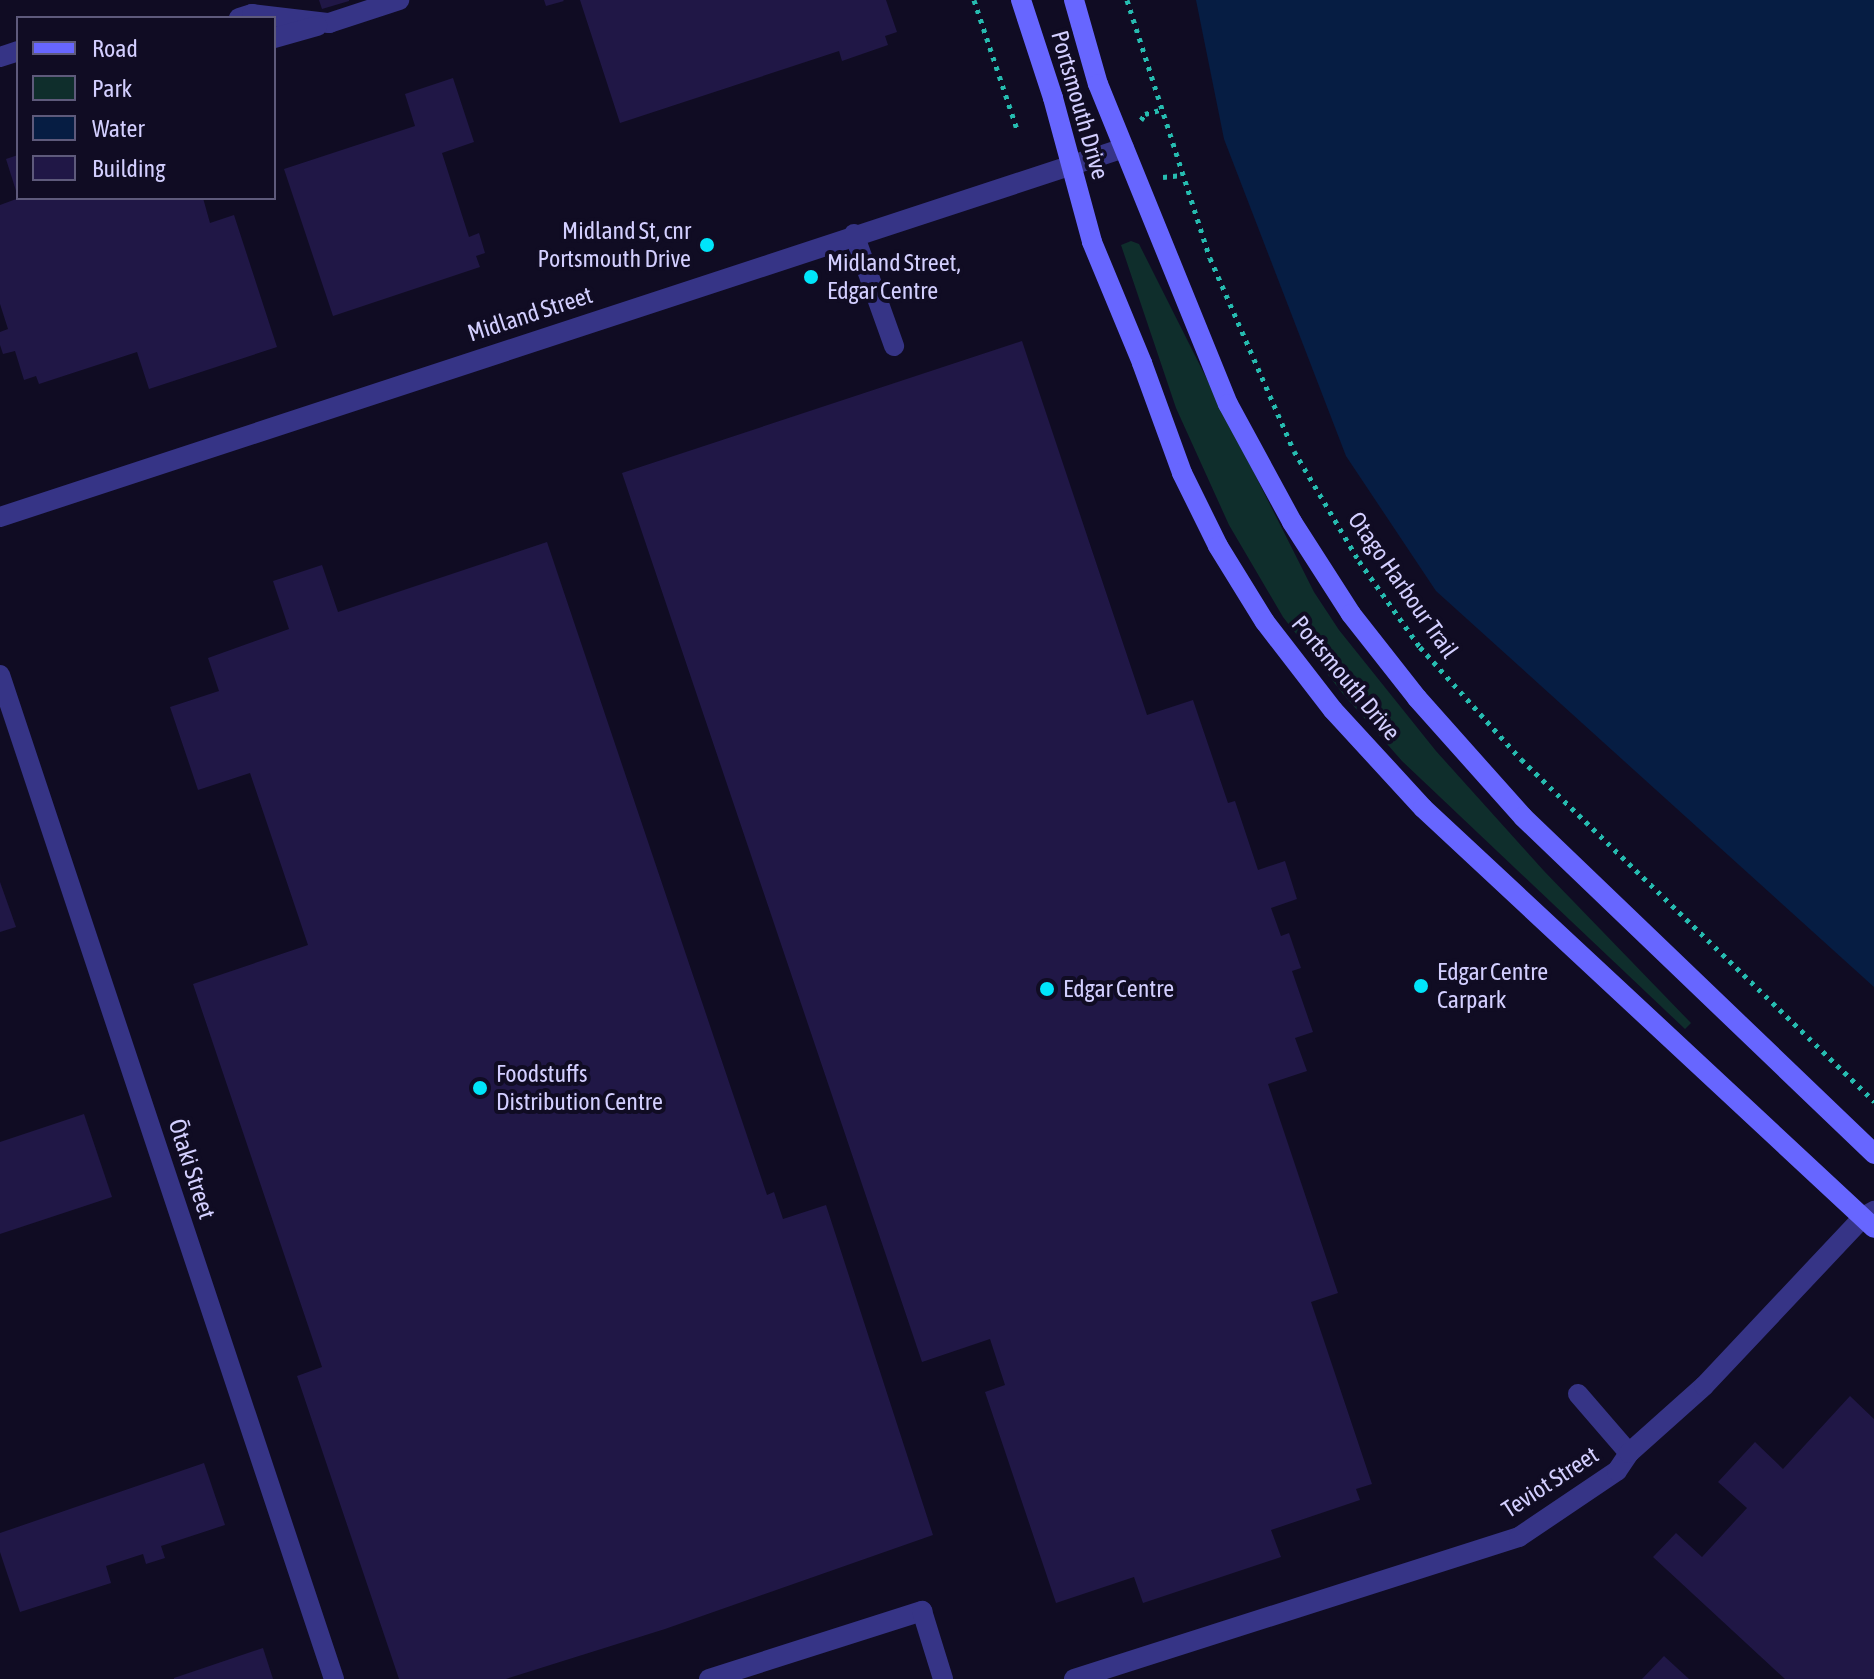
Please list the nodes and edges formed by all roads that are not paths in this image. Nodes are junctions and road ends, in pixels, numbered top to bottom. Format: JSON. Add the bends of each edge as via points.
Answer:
{"nodes":[{"id":1,"x":399,"y":0,"type":"edge"},
{"id":2,"x":1021,"y":0,"type":"edge"},
{"id":3,"x":1074,"y":0,"type":"edge"},
{"id":4,"x":246,"y":16,"type":"edge"},
{"id":5,"x":269,"y":16,"type":"edge"},
{"id":6,"x":276,"y":17,"type":"edge"},
{"id":7,"x":329,"y":23,"type":"junction"},
{"id":8,"x":276,"y":37,"type":"edge"},
{"id":9,"x":1124,"y":148,"type":"junction"},
{"id":10,"x":1071,"y":167,"type":"junction"},
{"id":11,"x":854,"y":234,"type":"junction"},
{"id":12,"x":894,"y":346,"type":"dead end"},
{"id":13,"x":0,"y":517,"type":"edge"},
{"id":14,"x":0,"y":675,"type":"edge"},
{"id":15,"x":1874,"y":1154,"type":"edge"},
{"id":16,"x":1870,"y":1219,"type":"edge"},
{"id":17,"x":1578,"y":1394,"type":"dead end"},
{"id":18,"x":1629,"y":1453,"type":"junction"},
{"id":19,"x":334,"y":1679,"type":"edge"},
{"id":20,"x":709,"y":1679,"type":"edge"},
{"id":21,"x":943,"y":1679,"type":"edge"},
{"id":22,"x":1074,"y":1679,"type":"edge"}],
"edges":[{"from":1,"to":7,"type":"street"},
{"from":2,"to":10,"type":"main road","name":"Portsmouth Drive"},
{"from":3,"to":9,"type":"main road","name":"Portsmouth Drive","via":[[1098,84]]},
{"from":4,"to":5,"type":"street"},
{"from":6,"to":7,"type":"street"},
{"from":7,"to":8,"type":"street"},
{"from":9,"to":10,"type":"street","name":"Midland Street"},
{"from":9,"to":15,"type":"main road","name":"Portsmouth Drive","via":[[1228,404],[1292,522],[1351,614],[1523,817]]},
{"from":10,"to":11,"type":"street","name":"Midland Street"},
{"from":10,"to":16,"type":"main road","name":"Portsmouth Drive","via":[[1092,242],[1182,473],[1218,546],[1265,622],[1333,710],[1423,808]]},
{"from":11,"to":12,"type":"street"},
{"from":11,"to":13,"type":"street","name":"Midland Street"},
{"from":14,"to":19,"type":"street","name":"Ōtaki Street"},
{"from":16,"to":18,"type":"street","name":"Teviot Street","via":[[1704,1386]]},
{"from":17,"to":18,"type":"street"},
{"from":18,"to":22,"type":"street","name":"Teviot Street","via":[[1617,1471],[1519,1537]]},
{"from":20,"to":21,"type":"street","via":[[922,1611]]}]}
